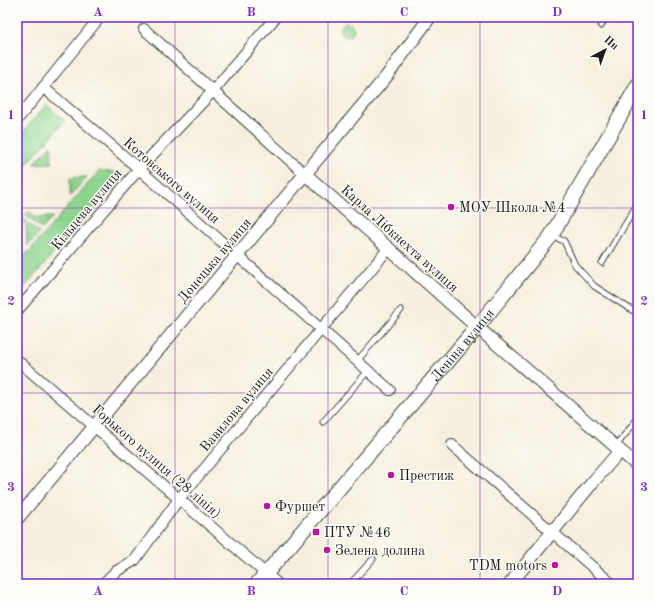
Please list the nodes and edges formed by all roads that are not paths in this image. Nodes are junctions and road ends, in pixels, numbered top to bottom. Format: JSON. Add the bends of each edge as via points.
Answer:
{"nodes":[{"id":1,"x":100,"y":17,"type":"edge"},
{"id":2,"x":430,"y":17,"type":"edge"},
{"id":3,"x":605,"y":17,"type":"edge"},
{"id":4,"x":274,"y":19,"type":"dead end"},
{"id":5,"x":601,"y":26,"type":"dead end"},
{"id":6,"x":144,"y":29,"type":"dead end"},
{"id":7,"x":43,"y":87,"type":"junction"},
{"id":8,"x":637,"y":88,"type":"edge"},
{"id":9,"x":213,"y":91,"type":"junction"},
{"id":10,"x":17,"y":120,"type":"edge"},
{"id":11,"x":139,"y":169,"type":"junction"},
{"id":12,"x":305,"y":174,"type":"junction"},
{"id":13,"x":638,"y":203,"type":"edge"},
{"id":14,"x":551,"y":236,"type":"junction"},
{"id":15,"x":389,"y":248,"type":"junction"},
{"id":16,"x":237,"y":255,"type":"junction"},
{"id":17,"x":602,"y":263,"type":"dead end"},
{"id":18,"x":401,"y":310,"type":"dead end"},
{"id":19,"x":17,"y":311,"type":"edge"},
{"id":20,"x":638,"y":314,"type":"edge"},
{"id":21,"x":477,"y":327,"type":"junction"},
{"id":22,"x":320,"y":329,"type":"junction"},
{"id":23,"x":17,"y":360,"type":"edge"},
{"id":24,"x":357,"y":362,"type":"junction"},
{"id":25,"x":368,"y":371,"type":"junction"},
{"id":26,"x":390,"y":390,"type":"dead end"},
{"id":27,"x":638,"y":418,"type":"edge"},
{"id":28,"x":323,"y":422,"type":"dead end"},
{"id":29,"x":95,"y":426,"type":"junction"},
{"id":30,"x":452,"y":445,"type":"dead end"},
{"id":31,"x":618,"y":449,"type":"junction"},
{"id":32,"x":638,"y":466,"type":"edge"},
{"id":33,"x":179,"y":499,"type":"junction"},
{"id":34,"x":17,"y":519,"type":"edge"},
{"id":35,"x":552,"y":533,"type":"junction"},
{"id":36,"x":373,"y":559,"type":"dead end"},
{"id":37,"x":262,"y":579,"type":"edge"},
{"id":38,"x":103,"y":584,"type":"edge"},
{"id":39,"x":278,"y":584,"type":"edge"},
{"id":40,"x":350,"y":584,"type":"edge"},
{"id":41,"x":510,"y":584,"type":"edge"},
{"id":42,"x":612,"y":584,"type":"edge"}],
"edges":[{"from":1,"to":7,"type":"street"},
{"from":2,"to":12,"type":"street","name":"Донецька вулиця","via":[[386,77]]},
{"from":3,"to":5,"type":"lane"},
{"from":4,"to":9,"type":"street","name":"Кільцева вулиця"},
{"from":6,"to":9,"type":"street","name":"Карла Лібкнехта вулиця"},
{"from":7,"to":10,"type":"street"},
{"from":7,"to":11,"type":"street","name":"Котовського вулиця"},
{"from":8,"to":14,"type":"main road","name":"Леніна вулиця"},
{"from":9,"to":11,"type":"street","name":"Кільцева вулиця"},
{"from":9,"to":12,"type":"street","name":"Карла Лібкнехта вулиця"},
{"from":11,"to":16,"type":"street","name":"Котовського вулиця"},
{"from":11,"to":19,"type":"street","name":"Кільцева вулиця"},
{"from":12,"to":15,"type":"street","name":"Карла Лібкнехта вулиця"},
{"from":12,"to":16,"type":"street","name":"Донецька вулиця"},
{"from":13,"to":17,"type":"lane"},
{"from":14,"to":20,"type":"lane","via":[[564,241],[575,265],[594,286]]},
{"from":14,"to":21,"type":"main road","name":"Леніна вулиця"},
{"from":15,"to":21,"type":"street","name":"Карла Лібкнехта вулиця"},
{"from":15,"to":22,"type":"street","name":"Вавилова вулиця"},
{"from":16,"to":22,"type":"street","name":"Котовського вулиця"},
{"from":16,"to":29,"type":"street","name":"Донецька вулиця"},
{"from":18,"to":24,"type":"lane"},
{"from":21,"to":31,"type":"street","name":"Карла Лібкнехта вулиця"},
{"from":21,"to":37,"type":"main road","name":"Леніна вулиця"},
{"from":22,"to":24,"type":"street","name":"Котовського вулиця"},
{"from":22,"to":33,"type":"street","name":"Вавилова вулиця"},
{"from":23,"to":29,"type":"street","name":"Горького вулиця (28 лiнiя)"},
{"from":24,"to":25,"type":"street","name":"Котовського вулиця"},
{"from":25,"to":26,"type":"street","name":"Котовського вулиця"},
{"from":25,"to":28,"type":"lane"},
{"from":27,"to":31,"type":"lane"},
{"from":29,"to":33,"type":"street","name":"Горького вулиця (28 лiнiя)"},
{"from":29,"to":34,"type":"street","name":"Донецька вулиця"},
{"from":30,"to":35,"type":"street"},
{"from":31,"to":32,"type":"street","name":"Карла Лібкнехта вулиця"},
{"from":31,"to":35,"type":"street"},
{"from":33,"to":37,"type":"street","name":"Горького вулиця (28 лiнiя)"},
{"from":33,"to":38,"type":"street","name":"Вавилова вулиця","via":[[135,560],[114,572]]},
{"from":35,"to":41,"type":"street"},
{"from":35,"to":42,"type":"street"},
{"from":36,"to":40,"type":"lane"},
{"from":37,"to":39,"type":"street","name":"Горького вулиця (28 лiнiя)"}]}
